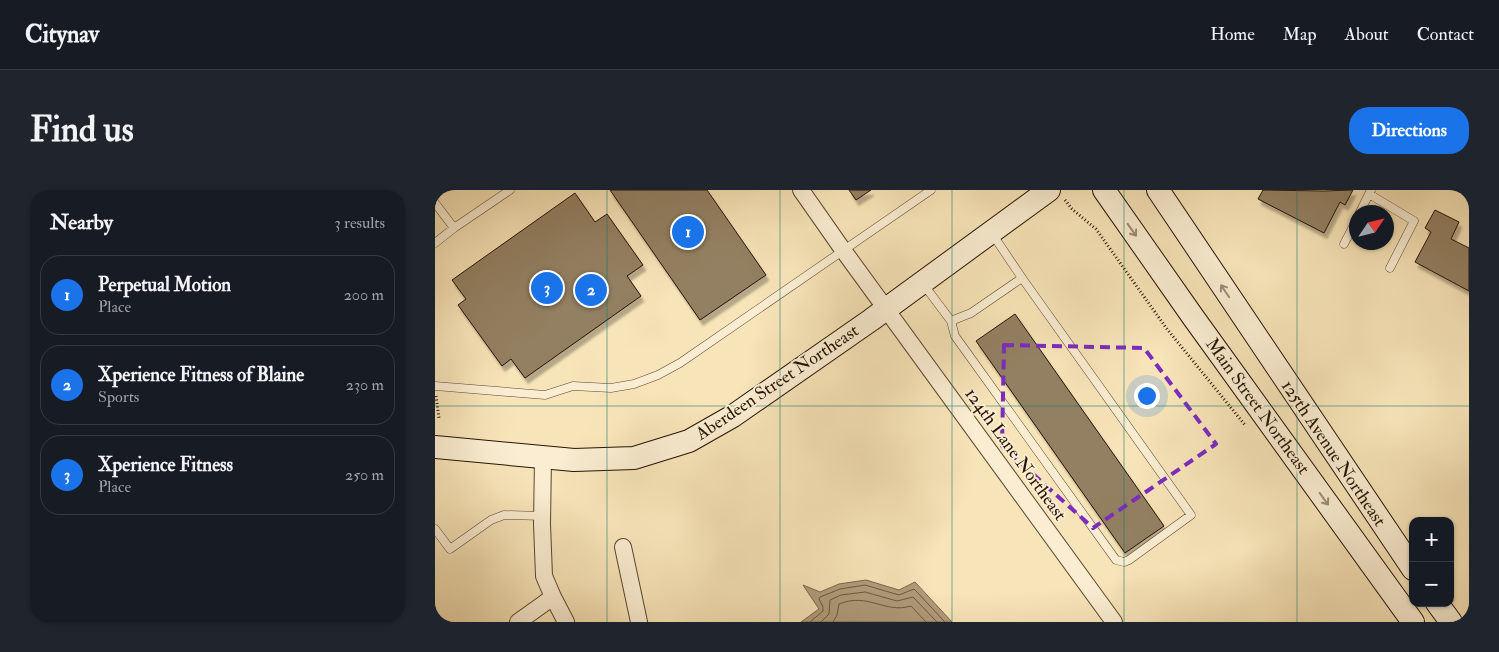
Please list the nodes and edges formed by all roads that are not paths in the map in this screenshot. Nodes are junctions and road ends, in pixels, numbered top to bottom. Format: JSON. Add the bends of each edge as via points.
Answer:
{"nodes":[{"id":1,"x":511,"y":190,"type":"edge"},
{"id":2,"x":801,"y":190,"type":"edge"},
{"id":3,"x":931,"y":190,"type":"edge"},
{"id":4,"x":1049,"y":190,"type":"edge"},
{"id":5,"x":1104,"y":190,"type":"edge"},
{"id":6,"x":1158,"y":190,"type":"edge"},
{"id":7,"x":1370,"y":192,"type":"edge"},
{"id":8,"x":435,"y":203,"type":"edge"},
{"id":9,"x":1364,"y":205,"type":"edge"},
{"id":10,"x":454,"y":228,"type":"junction"},
{"id":11,"x":992,"y":233,"type":"junction"},
{"id":12,"x":1349,"y":234,"type":"edge"},
{"id":13,"x":435,"y":243,"type":"edge"},
{"id":14,"x":1344,"y":244,"type":"dead end"},
{"id":15,"x":843,"y":250,"type":"junction"},
{"id":16,"x":1390,"y":268,"type":"dead end"},
{"id":17,"x":1022,"y":278,"type":"junction"},
{"id":18,"x":922,"y":282,"type":"junction"},
{"id":19,"x":886,"y":309,"type":"junction"},
{"id":20,"x":951,"y":321,"type":"junction"},
{"id":21,"x":435,"y":386,"type":"edge"},
{"id":22,"x":435,"y":447,"type":"edge"},
{"id":23,"x":543,"y":458,"type":"junction"},
{"id":24,"x":543,"y":516,"type":"junction"},
{"id":25,"x":435,"y":529,"type":"edge"},
{"id":26,"x":623,"y":547,"type":"dead end"},
{"id":27,"x":1409,"y":563,"type":"edge"},
{"id":28,"x":553,"y":597,"type":"junction"},
{"id":29,"x":1440,"y":607,"type":"edge"},
{"id":30,"x":518,"y":622,"type":"edge"},
{"id":31,"x":566,"y":622,"type":"edge"},
{"id":32,"x":639,"y":622,"type":"edge"},
{"id":33,"x":1114,"y":622,"type":"edge"},
{"id":34,"x":1413,"y":622,"type":"edge"},
{"id":35,"x":1451,"y":622,"type":"edge"}],
"edges":[{"from":1,"to":10,"type":"lane"},
{"from":2,"to":15,"type":"street","name":"124th Lane Northeast"},
{"from":3,"to":15,"type":"lane"},
{"from":4,"to":11,"type":"main road","name":"Aberdeen Street Northeast"},
{"from":5,"to":34,"type":"main road","name":"Main Street Northeast","one_way":true},
{"from":27,"to":6,"type":"main road","name":"125th Avenue Northeast","one_way":true},
{"from":7,"to":9,"type":"lane"},
{"from":7,"to":16,"type":"lane","via":[[1414,222]]},
{"from":8,"to":10,"type":"lane"},
{"from":10,"to":13,"type":"lane"},
{"from":11,"to":17,"type":"lane"},
{"from":11,"to":18,"type":"main road","name":"Aberdeen Street Northeast"},
{"from":12,"to":14,"type":"lane"},
{"from":15,"to":19,"type":"street","name":"124th Lane Northeast"},
{"from":15,"to":21,"type":"lane","via":[[680,363],[634,384],[611,388],[573,386],[545,395]]},
{"from":17,"to":20,"type":"lane","via":[[971,313]]},
{"from":17,"to":20,"type":"lane","via":[[1191,515],[1129,560],[1116,560],[955,336]]},
{"from":18,"to":19,"type":"main road","name":"Aberdeen Street Northeast"},
{"from":18,"to":20,"type":"lane"},
{"from":19,"to":23,"type":"main road","name":"Aberdeen Street Northeast","via":[[733,416],[689,441],[634,458]]},
{"from":19,"to":33,"type":"street","name":"124th Lane Northeast"},
{"from":22,"to":23,"type":"main road","name":"Aberdeen Street Northeast"},
{"from":23,"to":24,"type":"street"},
{"from":24,"to":25,"type":"lane","via":[[504,515],[491,520],[450,549]]},
{"from":24,"to":28,"type":"street","via":[[544,576]]},
{"from":26,"to":32,"type":"street"},
{"from":28,"to":30,"type":"street"},
{"from":28,"to":31,"type":"street"},
{"from":29,"to":35,"type":"main road"}]}
